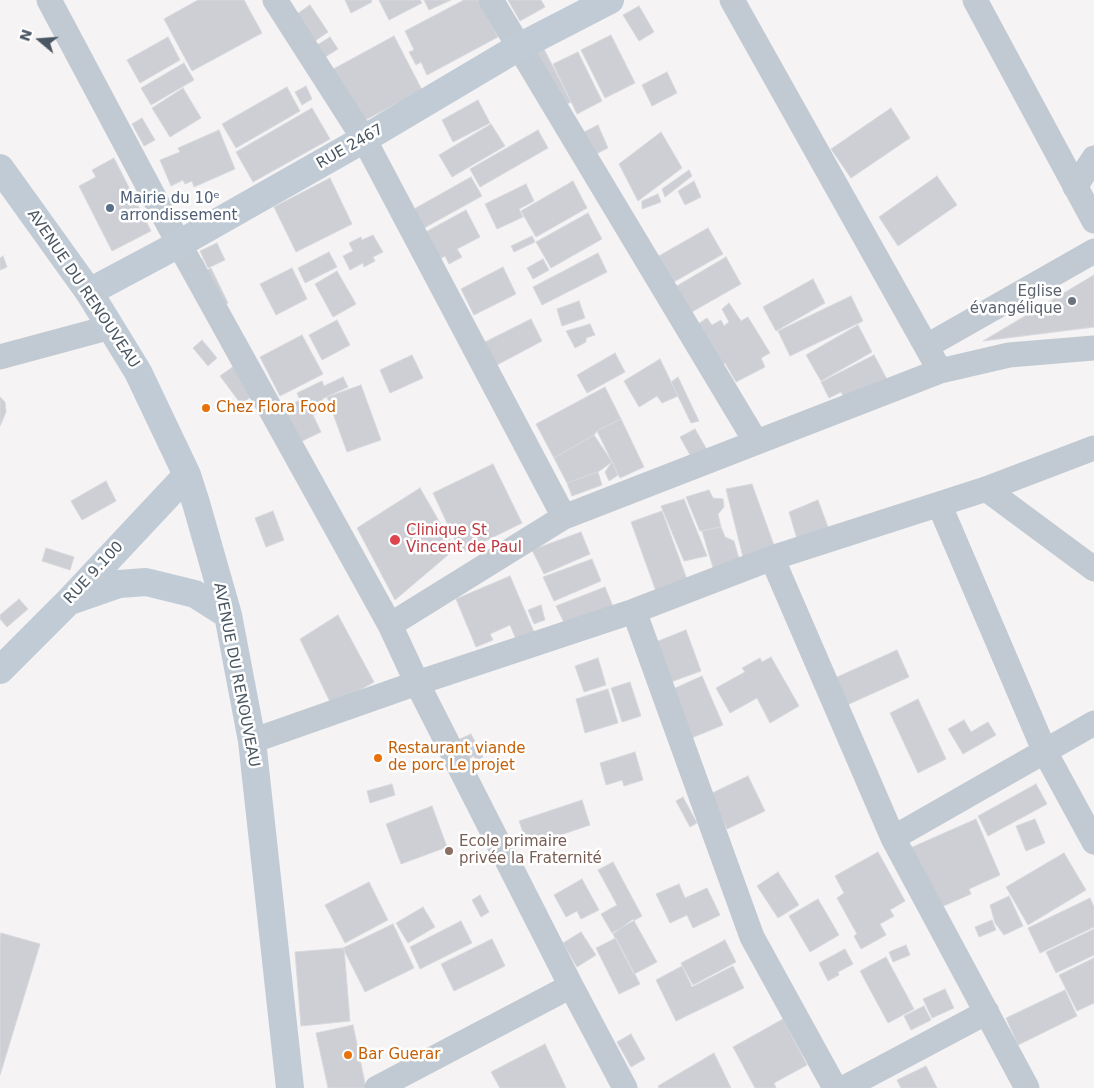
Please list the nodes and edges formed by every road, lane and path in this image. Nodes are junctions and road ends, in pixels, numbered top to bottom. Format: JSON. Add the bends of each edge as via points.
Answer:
{"nodes":[{"id":1,"x":50,"y":0,"type":"edge"},
{"id":2,"x":275,"y":0,"type":"edge"},
{"id":3,"x":491,"y":0,"type":"edge"},
{"id":4,"x":610,"y":0,"type":"edge"},
{"id":5,"x":732,"y":0,"type":"edge"},
{"id":6,"x":975,"y":0,"type":"edge"},
{"id":7,"x":519,"y":46,"type":"junction"},
{"id":8,"x":364,"y":139,"type":"junction"},
{"id":9,"x":1094,"y":158,"type":"edge"},
{"id":10,"x":0,"y":168,"type":"edge"},
{"id":11,"x":1075,"y":187,"type":"junction"},
{"id":12,"x":1094,"y":221,"type":"edge"},
{"id":13,"x":179,"y":244,"type":"junction"},
{"id":14,"x":1094,"y":251,"type":"edge"},
{"id":15,"x":89,"y":292,"type":"junction"},
{"id":16,"x":111,"y":326,"type":"junction"},
{"id":17,"x":927,"y":346,"type":"junction"},
{"id":18,"x":1094,"y":348,"type":"edge"},
{"id":19,"x":0,"y":357,"type":"edge"},
{"id":20,"x":940,"y":371,"type":"junction"},
{"id":21,"x":756,"y":442,"type":"junction"},
{"id":22,"x":1094,"y":448,"type":"edge"},
{"id":23,"x":187,"y":475,"type":"junction"},
{"id":24,"x":986,"y":489,"type":"junction"},
{"id":25,"x":939,"y":504,"type":"junction"},
{"id":26,"x":564,"y":517,"type":"junction"},
{"id":27,"x":772,"y":558,"type":"junction"},
{"id":28,"x":1094,"y":569,"type":"edge"},
{"id":29,"x":67,"y":603,"type":"junction"},
{"id":30,"x":634,"y":611,"type":"junction"},
{"id":31,"x":228,"y":615,"type":"junction"},
{"id":32,"x":390,"y":625,"type":"junction"},
{"id":33,"x":0,"y":670,"type":"edge"},
{"id":34,"x":418,"y":683,"type":"junction"},
{"id":35,"x":1094,"y":723,"type":"edge"},
{"id":36,"x":252,"y":741,"type":"junction"},
{"id":37,"x":1045,"y":752,"type":"junction"},
{"id":38,"x":893,"y":838,"type":"junction"},
{"id":39,"x":1094,"y":842,"type":"edge"},
{"id":40,"x":571,"y":986,"type":"junction"},
{"id":41,"x":987,"y":1012,"type":"junction"},
{"id":42,"x":290,"y":1088,"type":"edge"},
{"id":43,"x":377,"y":1088,"type":"edge"},
{"id":44,"x":625,"y":1088,"type":"edge"},
{"id":45,"x":835,"y":1088,"type":"edge"},
{"id":46,"x":844,"y":1088,"type":"edge"},
{"id":47,"x":1028,"y":1088,"type":"edge"}],
"edges":[{"from":1,"to":13,"type":"street"},
{"from":2,"to":8,"type":"street"},
{"from":3,"to":7,"type":"street"},
{"from":4,"to":7,"type":"main road","name":"RUE 2467"},
{"from":5,"to":17,"type":"street"},
{"from":6,"to":11,"type":"street"},
{"from":7,"to":8,"type":"main road","name":"RUE 2467"},
{"from":7,"to":21,"type":"street"},
{"from":8,"to":13,"type":"main road","name":"RUE 2467"},
{"from":8,"to":26,"type":"street"},
{"from":9,"to":11,"type":"street"},
{"from":10,"to":15,"type":"main road","name":"AVENUE DU RENOUVEAU"},
{"from":11,"to":12,"type":"street"},
{"from":13,"to":15,"type":"main road","name":"RUE 2467"},
{"from":13,"to":32,"type":"street"},
{"from":14,"to":17,"type":"street"},
{"from":15,"to":16,"type":"main road","name":"AVENUE DU RENOUVEAU"},
{"from":16,"to":19,"type":"street"},
{"from":16,"to":23,"type":"main road","name":"AVENUE DU RENOUVEAU","via":[[138,372]]},
{"from":17,"to":20,"type":"street"},
{"from":18,"to":20,"type":"street","via":[[1009,355]]},
{"from":20,"to":21,"type":"street"},
{"from":21,"to":26,"type":"street"},
{"from":22,"to":24,"type":"street"},
{"from":23,"to":29,"type":"main road","name":"RUE 9.100"},
{"from":23,"to":31,"type":"main road","name":"AVENUE DU RENOUVEAU"},
{"from":24,"to":25,"type":"street"},
{"from":24,"to":28,"type":"street"},
{"from":25,"to":27,"type":"street"},
{"from":25,"to":37,"type":"street"},
{"from":26,"to":32,"type":"street"},
{"from":27,"to":30,"type":"street"},
{"from":27,"to":38,"type":"street"},
{"from":29,"to":31,"type":"main road","via":[[119,584],[146,582],[195,594]]},
{"from":29,"to":33,"type":"main road","name":"RUE 9.100"},
{"from":30,"to":34,"type":"street"},
{"from":30,"to":45,"type":"street","via":[[752,937]]},
{"from":31,"to":36,"type":"main road","name":"AVENUE DU RENOUVEAU"},
{"from":32,"to":34,"type":"street"},
{"from":34,"to":36,"type":"street"},
{"from":34,"to":40,"type":"street"},
{"from":35,"to":37,"type":"street"},
{"from":36,"to":42,"type":"main road","name":"AVENUE DU RENOUVEAU"},
{"from":37,"to":38,"type":"street"},
{"from":37,"to":39,"type":"street"},
{"from":38,"to":41,"type":"street"},
{"from":40,"to":43,"type":"street"},
{"from":40,"to":44,"type":"street"},
{"from":41,"to":46,"type":"street"},
{"from":41,"to":47,"type":"street"}]}
